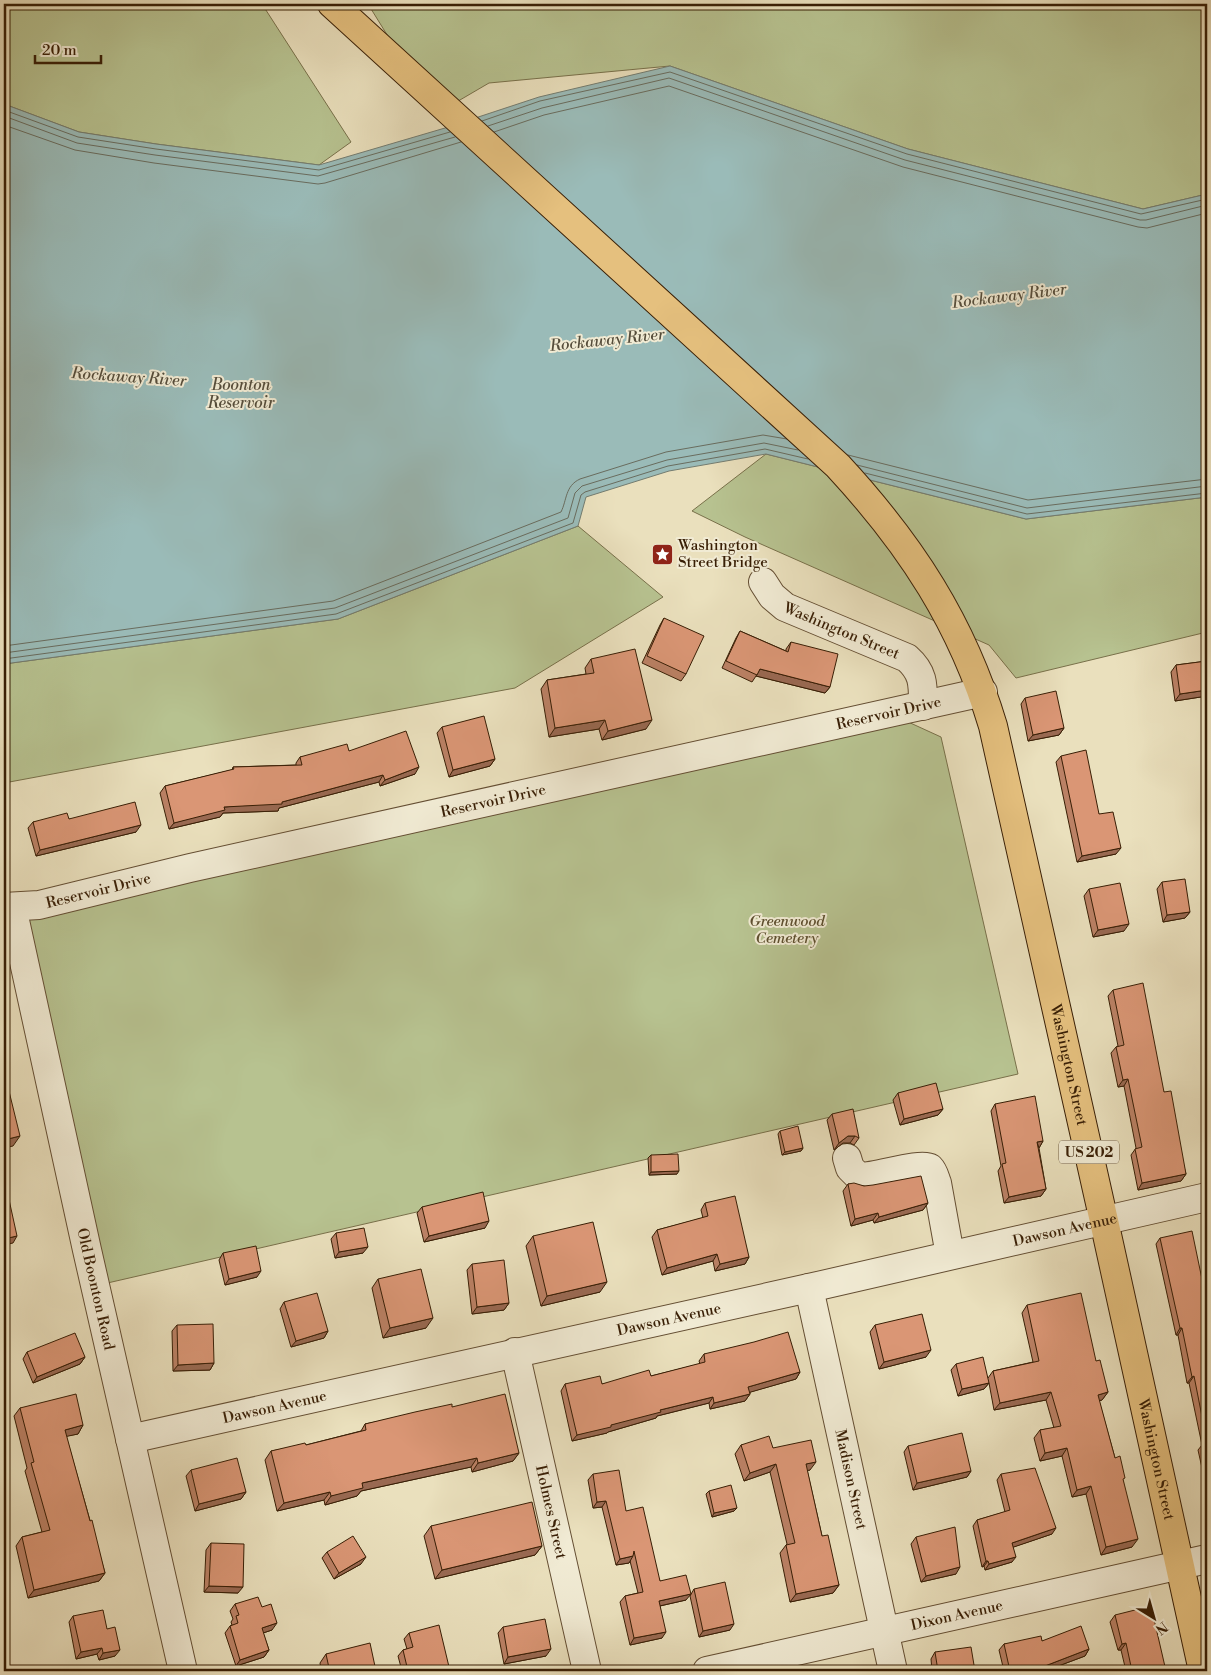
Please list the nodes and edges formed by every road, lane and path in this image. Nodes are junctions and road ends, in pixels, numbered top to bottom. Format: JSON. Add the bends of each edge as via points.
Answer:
{"nodes":[{"id":1,"x":332,"y":4,"type":"edge"},
{"id":2,"x":763,"y":582,"type":"dead end"},
{"id":3,"x":983,"y":692,"type":"junction"},
{"id":4,"x":923,"y":706,"type":"junction"},
{"id":5,"x":8,"y":907,"type":"edge"},
{"id":6,"x":846,"y":1158,"type":"dead end"},
{"id":7,"x":1207,"y":1197,"type":"edge"},
{"id":8,"x":1104,"y":1221,"type":"junction"},
{"id":9,"x":950,"y":1256,"type":"junction"},
{"id":10,"x":809,"y":1288,"type":"junction"},
{"id":11,"x":515,"y":1352,"type":"junction"},
{"id":12,"x":130,"y":1439,"type":"junction"},
{"id":13,"x":1207,"y":1559,"type":"edge"},
{"id":14,"x":1179,"y":1565,"type":"junction"},
{"id":15,"x":884,"y":1632,"type":"junction"},
{"id":16,"x":183,"y":1671,"type":"edge"},
{"id":17,"x":587,"y":1671,"type":"edge"},
{"id":18,"x":707,"y":1671,"type":"edge"},
{"id":19,"x":893,"y":1671,"type":"edge"},
{"id":20,"x":1203,"y":1671,"type":"edge"}],
"edges":[{"from":1,"to":3,"type":"main road","name":"Washington Street","number":"US 202","via":[[838,466],[884,518],[927,577],[960,637]]},
{"from":2,"to":4,"type":"street","name":"Washington Street","via":[[785,607],[907,658],[918,668],[923,686]]},
{"from":3,"to":4,"type":"street","name":"Reservoir Drive"},
{"from":3,"to":8,"type":"main road","name":"Washington Street","number":"US 202"},
{"from":4,"to":5,"type":"street","name":"Reservoir Drive","via":[[190,868],[39,905]]},
{"from":5,"to":12,"type":"street","name":"Old Boonton Road"},
{"from":6,"to":9,"type":"street","via":[[859,1177],[911,1168],[930,1169],[936,1182]]},
{"from":7,"to":8,"type":"street","name":"Dawson Avenue"},
{"from":8,"to":9,"type":"street","name":"Dawson Avenue"},
{"from":8,"to":14,"type":"main road","name":"Washington Street","number":"US 202"},
{"from":9,"to":10,"type":"street","name":"Dawson Avenue"},
{"from":10,"to":11,"type":"street","name":"Dawson Avenue"},
{"from":10,"to":15,"type":"street","name":"Madison Street"},
{"from":11,"to":12,"type":"street","name":"Dawson Avenue"},
{"from":11,"to":17,"type":"street","name":"Holmes Street"},
{"from":12,"to":16,"type":"street","name":"Old Boonton Road"},
{"from":13,"to":14,"type":"street","name":"Dixon Avenue"},
{"from":14,"to":15,"type":"street","name":"Dixon Avenue"},
{"from":14,"to":20,"type":"main road","name":"Washington Street","number":"US 202"},
{"from":15,"to":18,"type":"street","name":"Dixon Avenue"},
{"from":15,"to":19,"type":"street","name":"Madison Street"}]}
